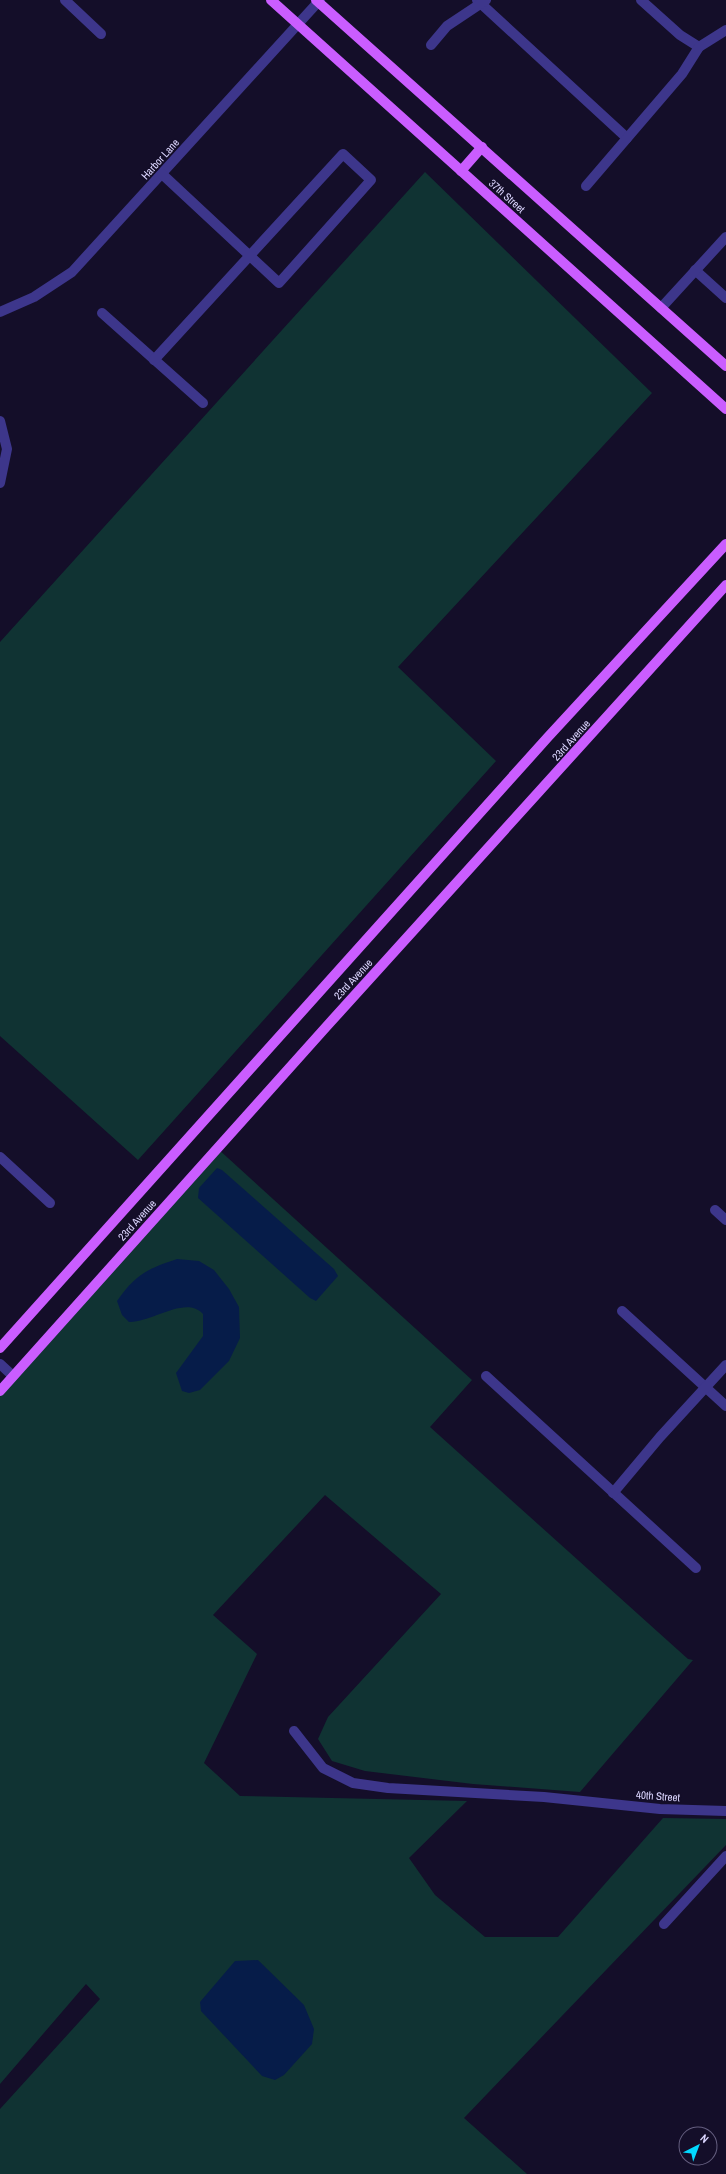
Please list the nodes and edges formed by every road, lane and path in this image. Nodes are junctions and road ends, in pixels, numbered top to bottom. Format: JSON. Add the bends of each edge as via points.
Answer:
{"nodes":[{"id":1,"x":65,"y":0,"type":"edge"},
{"id":2,"x":271,"y":0,"type":"edge"},
{"id":3,"x":641,"y":0,"type":"edge"},
{"id":4,"x":318,"y":1,"type":"edge"},
{"id":5,"x":481,"y":1,"type":"edge"},
{"id":6,"x":298,"y":24,"type":"junction"},
{"id":7,"x":726,"y":30,"type":"edge"},
{"id":8,"x":101,"y":34,"type":"dead end"},
{"id":9,"x":431,"y":44,"type":"dead end"},
{"id":10,"x":699,"y":47,"type":"junction"},
{"id":11,"x":627,"y":138,"type":"junction"},
{"id":12,"x":482,"y":148,"type":"junction"},
{"id":13,"x":461,"y":171,"type":"junction"},
{"id":14,"x":162,"y":174,"type":"junction"},
{"id":15,"x":586,"y":186,"type":"dead end"},
{"id":16,"x":726,"y":237,"type":"edge"},
{"id":17,"x":250,"y":256,"type":"junction"},
{"id":18,"x":695,"y":270,"type":"junction"},
{"id":19,"x":726,"y":298,"type":"edge"},
{"id":20,"x":661,"y":308,"type":"junction"},
{"id":21,"x":0,"y":312,"type":"edge"},
{"id":22,"x":102,"y":313,"type":"dead end"},
{"id":23,"x":154,"y":360,"type":"junction"},
{"id":24,"x":726,"y":366,"type":"edge"},
{"id":25,"x":203,"y":403,"type":"dead end"},
{"id":26,"x":726,"y":409,"type":"edge"},
{"id":27,"x":0,"y":421,"type":"edge"},
{"id":28,"x":0,"y":483,"type":"edge"},
{"id":29,"x":726,"y":544,"type":"edge"},
{"id":30,"x":726,"y":585,"type":"edge"},
{"id":31,"x":0,"y":1157,"type":"edge"},
{"id":32,"x":50,"y":1203,"type":"dead end"},
{"id":33,"x":715,"y":1210,"type":"dead end"},
{"id":34,"x":726,"y":1220,"type":"edge"},
{"id":35,"x":622,"y":1311,"type":"dead end"},
{"id":36,"x":0,"y":1348,"type":"edge"},
{"id":37,"x":0,"y":1364,"type":"edge"},
{"id":38,"x":726,"y":1365,"type":"edge"},
{"id":39,"x":13,"y":1376,"type":"junction"},
{"id":40,"x":486,"y":1376,"type":"dead end"},
{"id":41,"x":706,"y":1388,"type":"junction"},
{"id":42,"x":0,"y":1391,"type":"edge"},
{"id":43,"x":726,"y":1406,"type":"edge"},
{"id":44,"x":613,"y":1493,"type":"junction"},
{"id":45,"x":696,"y":1568,"type":"dead end"},
{"id":46,"x":294,"y":1731,"type":"dead end"},
{"id":47,"x":726,"y":1811,"type":"edge"},
{"id":48,"x":726,"y":1856,"type":"edge"},
{"id":49,"x":664,"y":1924,"type":"dead end"}],
"edges":[{"from":1,"to":8,"type":"street"},
{"from":2,"to":6,"type":"main road","name":"37th Street"},
{"from":3,"to":10,"type":"street","via":[[680,35]]},
{"from":4,"to":6,"type":"street","name":"Harbor Lane"},
{"from":4,"to":12,"type":"main road","name":"37th Street"},
{"from":5,"to":9,"type":"street","via":[[447,26]]},
{"from":5,"to":11,"type":"street"},
{"from":6,"to":13,"type":"main road","name":"37th Street"},
{"from":6,"to":14,"type":"street","name":"Harbor Lane"},
{"from":7,"to":10,"type":"street"},
{"from":10,"to":11,"type":"street","via":[[682,74]]},
{"from":11,"to":15,"type":"street"},
{"from":12,"to":13,"type":"main road"},
{"from":12,"to":20,"type":"main road","name":"37th Street"},
{"from":13,"to":26,"type":"main road","name":"37th Street"},
{"from":14,"to":17,"type":"street"},
{"from":14,"to":21,"type":"street","name":"Harbor Lane","via":[[72,272],[34,297]]},
{"from":16,"to":18,"type":"street"},
{"from":17,"to":17,"type":"street","via":[[279,283],[371,180],[343,154]]},
{"from":17,"to":23,"type":"street"},
{"from":18,"to":19,"type":"street"},
{"from":18,"to":20,"type":"street"},
{"from":20,"to":24,"type":"main road","name":"37th Street"},
{"from":22,"to":23,"type":"street"},
{"from":23,"to":25,"type":"street"},
{"from":27,"to":28,"type":"street","via":[[7,449]]},
{"from":29,"to":36,"type":"main road","name":"23rd Avenue","via":[[548,738]]},
{"from":30,"to":39,"type":"main road","name":"23rd Avenue"},
{"from":31,"to":32,"type":"street"},
{"from":33,"to":34,"type":"street"},
{"from":35,"to":41,"type":"street"},
{"from":37,"to":39,"type":"street"},
{"from":38,"to":41,"type":"street"},
{"from":39,"to":42,"type":"main road","name":"23rd Avenue"},
{"from":40,"to":44,"type":"street"},
{"from":41,"to":43,"type":"street"},
{"from":41,"to":44,"type":"street"},
{"from":44,"to":45,"type":"street"},
{"from":46,"to":47,"type":"street","name":"40th Street","via":[[323,1768],[353,1783],[388,1788],[544,1797],[660,1809]]},
{"from":48,"to":49,"type":"street"}]}
